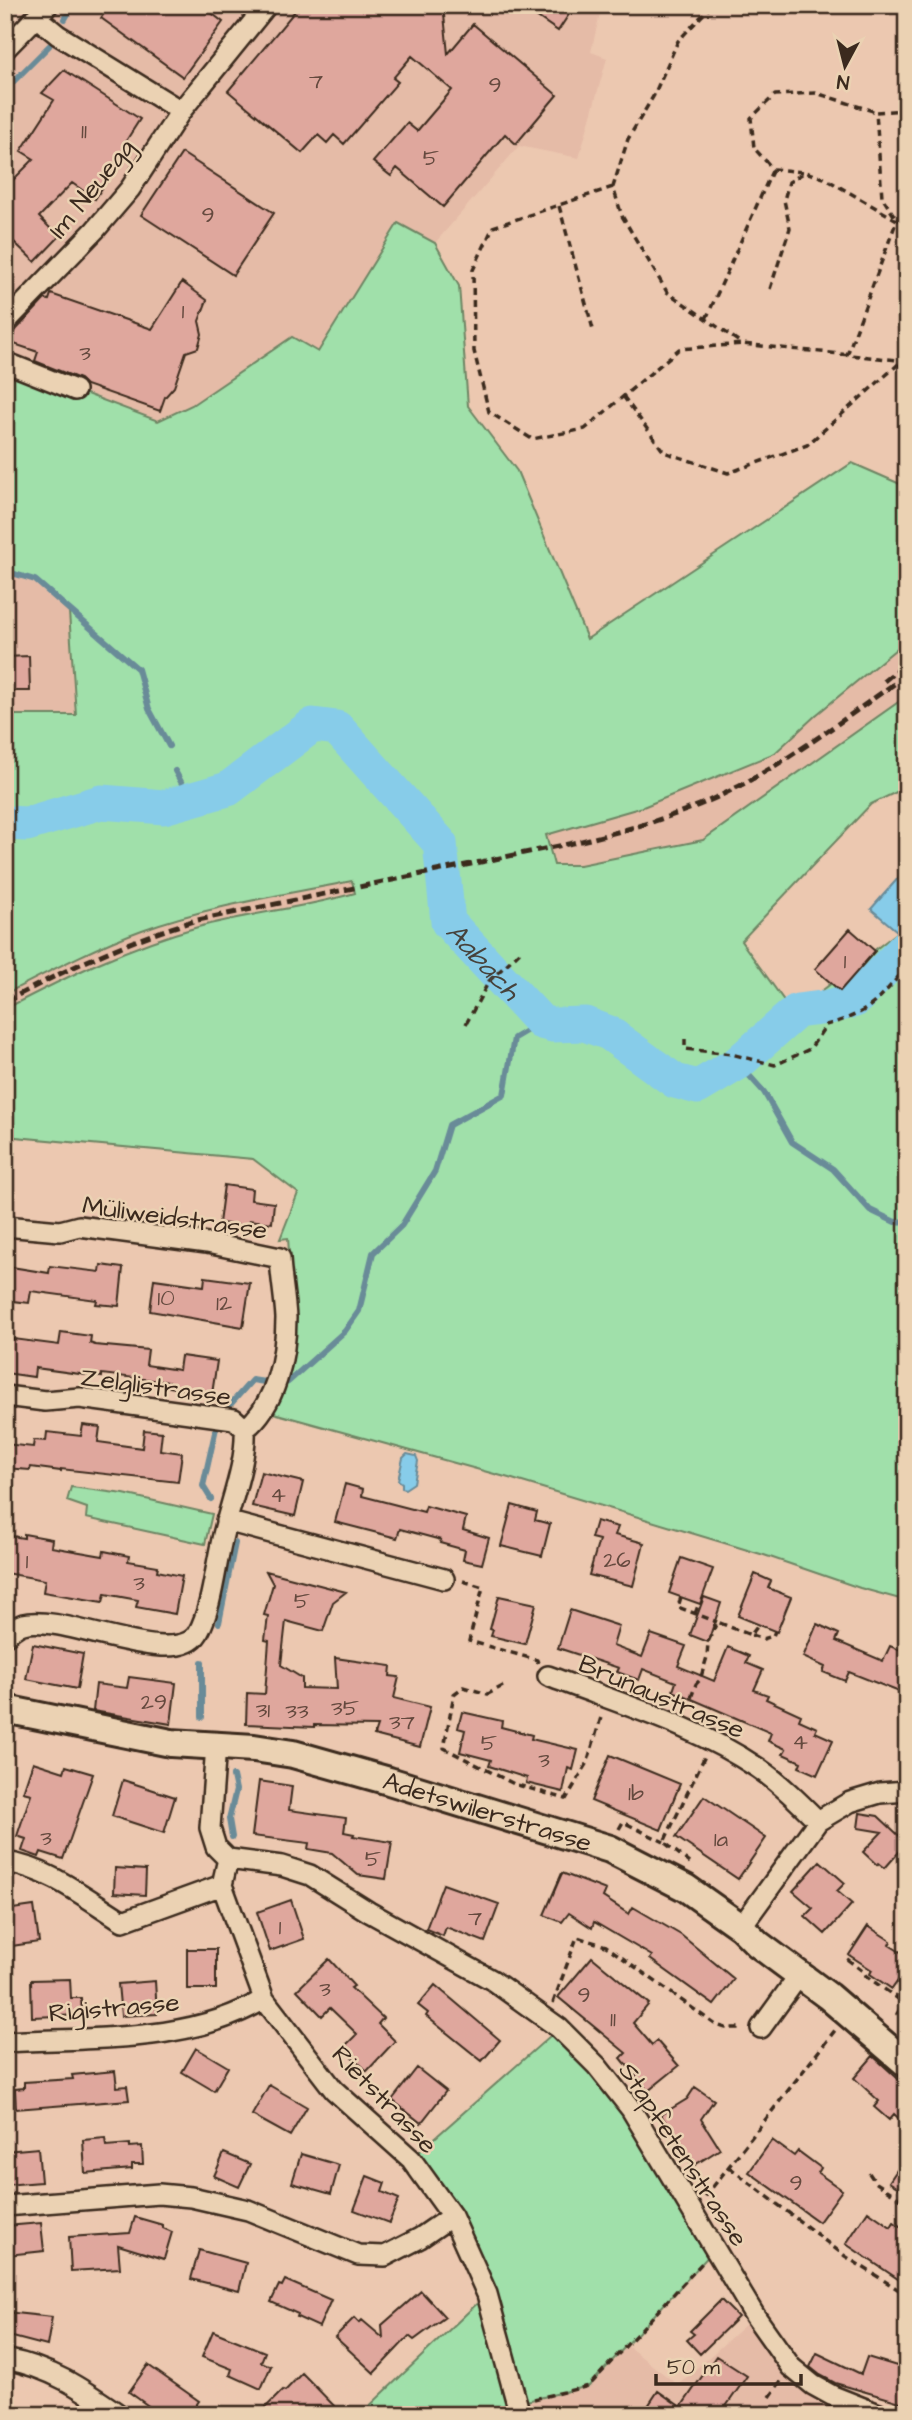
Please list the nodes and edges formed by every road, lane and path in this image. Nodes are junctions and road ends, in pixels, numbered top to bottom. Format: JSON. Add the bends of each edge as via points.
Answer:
{"nodes":[{"id":1,"x":267,"y":5,"type":"edge"},
{"id":2,"x":712,"y":5,"type":"edge"},
{"id":3,"x":42,"y":11,"type":"edge"},
{"id":4,"x":5,"y":49,"type":"edge"},
{"id":5,"x":907,"y":110,"type":"edge"},
{"id":6,"x":181,"y":111,"type":"junction"},
{"id":7,"x":876,"y":112,"type":"junction"},
{"id":8,"x":773,"y":169,"type":"junction"},
{"id":9,"x":805,"y":172,"type":"junction"},
{"id":10,"x":613,"y":187,"type":"junction"},
{"id":11,"x":559,"y":205,"type":"junction"},
{"id":12,"x":897,"y":220,"type":"junction"},
{"id":13,"x":907,"y":220,"type":"edge"},
{"id":14,"x":770,"y":289,"type":"dead end"},
{"id":15,"x":706,"y":319,"type":"junction"},
{"id":16,"x":5,"y":323,"type":"edge"},
{"id":17,"x":593,"y":328,"type":"dead end"},
{"id":18,"x":743,"y":344,"type":"junction"},
{"id":19,"x":847,"y":355,"type":"junction"},
{"id":20,"x":904,"y":361,"type":"edge"},
{"id":21,"x":5,"y":362,"type":"edge"},
{"id":22,"x":75,"y":390,"type":"dead end"},
{"id":23,"x":623,"y":396,"type":"junction"},
{"id":24,"x":522,"y":950,"type":"dead end"},
{"id":25,"x":907,"y":967,"type":"edge"},
{"id":26,"x":466,"y":1024,"type":"dead end"},
{"id":27,"x":685,"y":1039,"type":"dead end"},
{"id":28,"x":5,"y":1226,"type":"edge"},
{"id":29,"x":5,"y":1396,"type":"edge"},
{"id":30,"x":245,"y":1429,"type":"junction"},
{"id":31,"x":226,"y":1521,"type":"junction"},
{"id":32,"x":444,"y":1579,"type":"joint"},
{"id":33,"x":681,"y":1597,"type":"dead end"},
{"id":34,"x":699,"y":1603,"type":"dead end"},
{"id":35,"x":695,"y":1614,"type":"junction"},
{"id":36,"x":716,"y":1622,"type":"junction"},
{"id":37,"x":759,"y":1624,"type":"dead end"},
{"id":38,"x":775,"y":1631,"type":"dead end"},
{"id":39,"x":751,"y":1635,"type":"junction"},
{"id":40,"x":5,"y":1636,"type":"edge"},
{"id":41,"x":548,"y":1676,"type":"joint"},
{"id":42,"x":503,"y":1686,"type":"dead end"},
{"id":43,"x":606,"y":1699,"type":"junction"},
{"id":44,"x":5,"y":1709,"type":"edge"},
{"id":45,"x":680,"y":1727,"type":"junction"},
{"id":46,"x":712,"y":1742,"type":"junction"},
{"id":47,"x":216,"y":1745,"type":"junction"},
{"id":48,"x":907,"y":1791,"type":"edge"},
{"id":49,"x":818,"y":1821,"type":"junction"},
{"id":50,"x":228,"y":1859,"type":"junction"},
{"id":51,"x":5,"y":1862,"type":"edge"},
{"id":52,"x":698,"y":1870,"type":"dead end"},
{"id":53,"x":222,"y":1885,"type":"junction"},
{"id":54,"x":741,"y":1927,"type":"junction"},
{"id":55,"x":847,"y":1959,"type":"dead end"},
{"id":56,"x":800,"y":1974,"type":"junction"},
{"id":57,"x":264,"y":2000,"type":"junction"},
{"id":58,"x":905,"y":2000,"type":"edge"},
{"id":59,"x":550,"y":2011,"type":"dead end"},
{"id":60,"x":907,"y":2021,"type":"edge"},
{"id":61,"x":840,"y":2024,"type":"dead end"},
{"id":62,"x":726,"y":2028,"type":"dead end"},
{"id":63,"x":761,"y":2028,"type":"dead end"},
{"id":64,"x":5,"y":2042,"type":"edge"},
{"id":65,"x":907,"y":2064,"type":"edge"},
{"id":66,"x":729,"y":2167,"type":"junction"},
{"id":67,"x":869,"y":2173,"type":"dead end"},
{"id":68,"x":702,"y":2201,"type":"dead end"},
{"id":69,"x":907,"y":2203,"type":"edge"},
{"id":70,"x":5,"y":2206,"type":"edge"},
{"id":71,"x":452,"y":2216,"type":"junction"},
{"id":72,"x":715,"y":2249,"type":"junction"},
{"id":73,"x":907,"y":2295,"type":"edge"},
{"id":74,"x":5,"y":2359,"type":"edge"},
{"id":75,"x":779,"y":2373,"type":"dead end"},
{"id":76,"x":784,"y":2377,"type":"dead end"},
{"id":77,"x":519,"y":2409,"type":"edge"},
{"id":78,"x":120,"y":2415,"type":"edge"},
{"id":79,"x":881,"y":2415,"type":"edge"}],
"edges":[{"from":1,"to":6,"type":"street","name":"Im Neuegg"},
{"from":2,"to":10,"type":"path","via":[[678,41],[628,139]]},
{"from":3,"to":4,"type":"street"},
{"from":3,"to":6,"type":"street","via":[[58,35]]},
{"from":5,"to":7,"type":"path"},
{"from":6,"to":16,"type":"street","name":"Im Neuegg","via":[[130,189]]},
{"from":7,"to":8,"type":"path","via":[[816,93],[775,95],[751,118],[754,148]]},
{"from":7,"to":12,"type":"path","via":[[882,197]]},
{"from":8,"to":9,"type":"path"},
{"from":8,"to":15,"type":"path"},
{"from":9,"to":12,"type":"path"},
{"from":9,"to":14,"type":"path","via":[[789,182],[784,200],[790,228]]},
{"from":10,"to":11,"type":"path"},
{"from":10,"to":15,"type":"path","via":[[622,216],[667,292]]},
{"from":11,"to":17,"type":"path"},
{"from":11,"to":23,"type":"path","via":[[493,227],[473,270],[474,351],[489,412],[532,439],[585,429]]},
{"from":12,"to":13,"type":"path"},
{"from":12,"to":19,"type":"path"},
{"from":15,"to":18,"type":"path"},
{"from":18,"to":19,"type":"path"},
{"from":18,"to":23,"type":"path","via":[[678,349]]},
{"from":19,"to":20,"type":"path"},
{"from":20,"to":23,"type":"path","via":[[807,445],[729,473],[664,452]]},
{"from":21,"to":22,"type":"street"},
{"from":24,"to":26,"type":"path","via":[[489,981]]},
{"from":25,"to":27,"type":"path","via":[[874,1005],[852,1018],[826,1025],[810,1049],[775,1065],[685,1049]]},
{"from":28,"to":30,"type":"street","name":"Müliweidstrasse","via":[[60,1231],[79,1226],[280,1258],[286,1318],[281,1364],[263,1410]]},
{"from":29,"to":30,"type":"street","name":"Zelglistrasse","via":[[105,1401],[234,1419]]},
{"from":30,"to":31,"type":"street","name":"Zelglistrasse","via":[[246,1445]]},
{"from":31,"to":32,"type":"street"},
{"from":31,"to":40,"type":"street","name":"Zelglistrasse","via":[[204,1618],[196,1636],[180,1647],[158,1647],[46,1622],[21,1625]]},
{"from":32,"to":41,"type":"path","via":[[483,1587],[469,1641],[537,1660]]},
{"from":33,"to":35,"type":"path","via":[[678,1607]]},
{"from":34,"to":35,"type":"path"},
{"from":35,"to":36,"type":"path"},
{"from":36,"to":39,"type":"path"},
{"from":36,"to":45,"type":"path","via":[[700,1680]]},
{"from":37,"to":39,"type":"path"},
{"from":38,"to":39,"type":"path","via":[[764,1639]]},
{"from":41,"to":43,"type":"street","name":"Brunaustrasse"},
{"from":42,"to":43,"type":"path","via":[[488,1694],[463,1688],[454,1695],[444,1748],[514,1784],[566,1799],[587,1765]]},
{"from":43,"to":45,"type":"street","name":"Brunaustrasse"},
{"from":44,"to":47,"type":"street","name":"Adetswilerstrasse","via":[[147,1738]]},
{"from":45,"to":46,"type":"street","name":"Brunaustrasse"},
{"from":46,"to":49,"type":"street","name":"Brunaustrasse","via":[[759,1769]]},
{"from":46,"to":52,"type":"path","via":[[664,1842]]},
{"from":47,"to":50,"type":"street","via":[[210,1828],[216,1847]]},
{"from":47,"to":54,"type":"street","name":"Adetswilerstrasse","via":[[330,1763],[610,1849],[686,1888]]},
{"from":48,"to":49,"type":"street","via":[[860,1798]]},
{"from":49,"to":54,"type":"street"},
{"from":50,"to":53,"type":"street"},
{"from":50,"to":72,"type":"street","name":"Stapfetenstrasse","via":[[310,1875],[492,1980],[559,2028],[631,2109]]},
{"from":51,"to":53,"type":"street","via":[[25,1865],[61,1881],[123,1921]]},
{"from":53,"to":57,"type":"street","name":"Rietstrasse"},
{"from":54,"to":56,"type":"street","name":"Adetswilerstrasse"},
{"from":55,"to":58,"type":"path"},
{"from":56,"to":63,"type":"street"},
{"from":56,"to":65,"type":"street","name":"Adetswilerstrasse"},
{"from":57,"to":64,"type":"street","name":"Rigistrasse","via":[[201,2025],[149,2034]]},
{"from":57,"to":71,"type":"street","name":"Rietstrasse","via":[[334,2090],[411,2159]]},
{"from":58,"to":60,"type":"path","via":[[897,2014]]},
{"from":59,"to":62,"type":"path","via":[[577,1937],[606,1946]]},
{"from":61,"to":66,"type":"path"},
{"from":66,"to":68,"type":"path"},
{"from":66,"to":73,"type":"path","via":[[845,2256]]},
{"from":67,"to":69,"type":"path"},
{"from":70,"to":71,"type":"street","via":[[159,2194],[191,2197],[248,2210],[358,2255],[385,2256]]},
{"from":71,"to":77,"type":"street","name":"Rietstrasse","via":[[487,2294]]},
{"from":72,"to":77,"type":"path","via":[[589,2386]]},
{"from":72,"to":79,"type":"street","name":"Stapfetenstrasse","via":[[772,2344],[791,2367],[833,2396]]},
{"from":74,"to":78,"type":"street","via":[[32,2364],[70,2381]]},
{"from":75,"to":76,"type":"path"}]}
